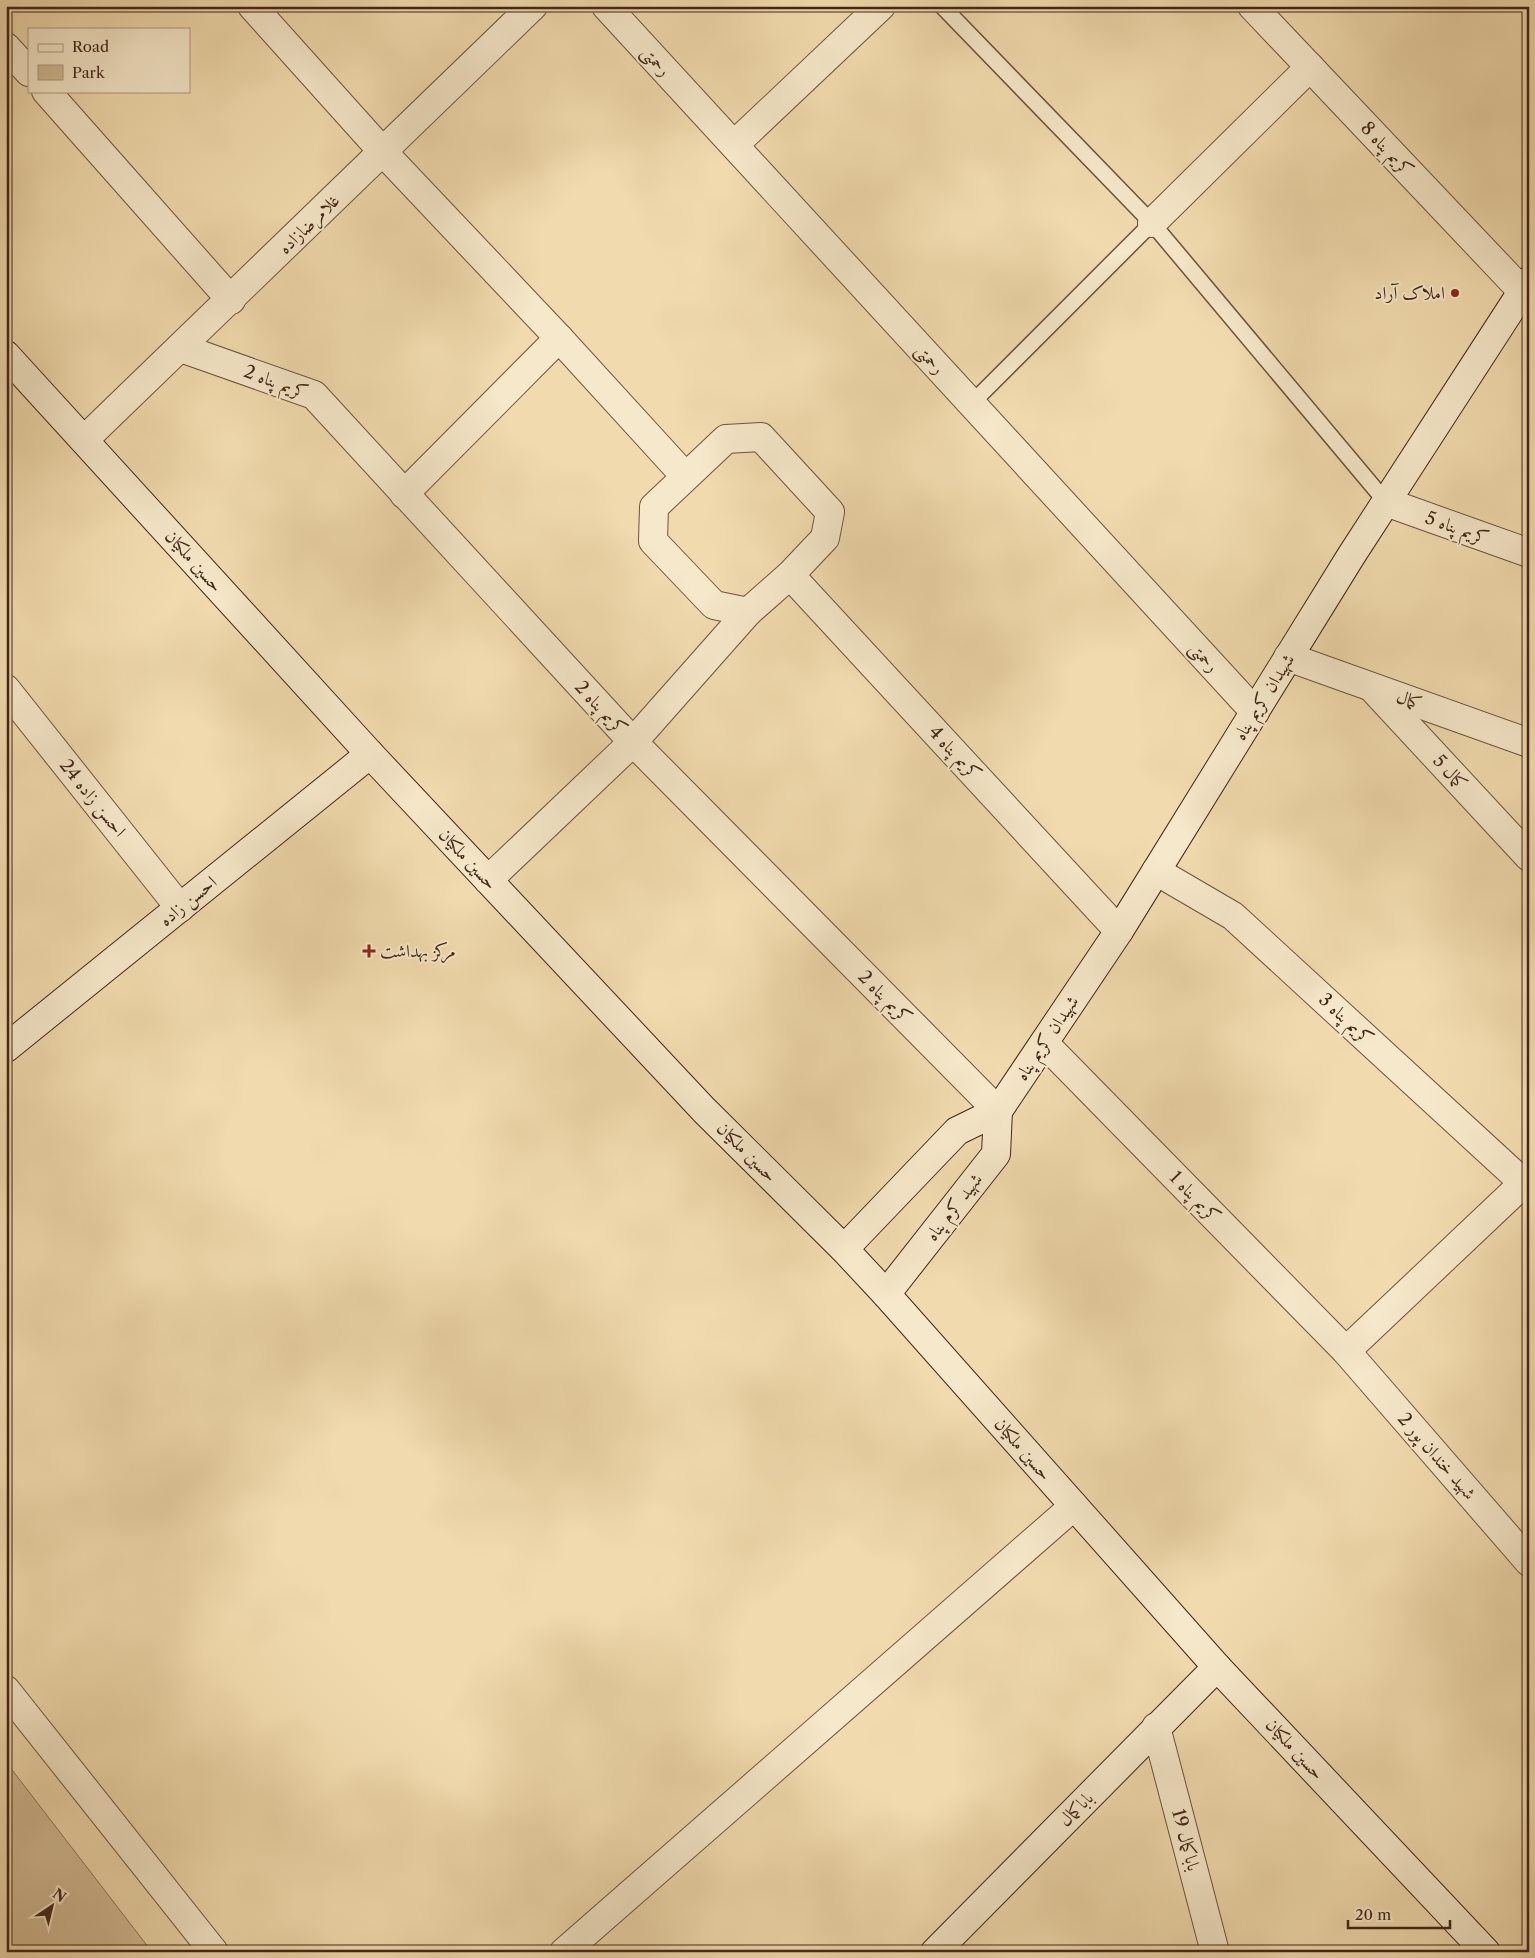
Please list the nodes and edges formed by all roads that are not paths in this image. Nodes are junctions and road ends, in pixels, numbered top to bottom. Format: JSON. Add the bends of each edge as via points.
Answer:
{"nodes":[{"id":1,"x":252,"y":6,"type":"edge"},
{"id":2,"x":533,"y":6,"type":"edge"},
{"id":3,"x":606,"y":6,"type":"edge"},
{"id":4,"x":881,"y":6,"type":"edge"},
{"id":5,"x":942,"y":6,"type":"edge"},
{"id":6,"x":1252,"y":6,"type":"edge"},
{"id":7,"x":6,"y":47,"type":"edge"},
{"id":8,"x":1310,"y":67,"type":"junction"},
{"id":9,"x":28,"y":71,"type":"edge"},
{"id":10,"x":47,"y":92,"type":"edge"},
{"id":11,"x":734,"y":145,"type":"junction"},
{"id":12,"x":383,"y":152,"type":"junction"},
{"id":13,"x":1152,"y":223,"type":"junction"},
{"id":14,"x":1527,"y":288,"type":"edge"},
{"id":15,"x":230,"y":300,"type":"junction"},
{"id":16,"x":559,"y":338,"type":"junction"},
{"id":17,"x":181,"y":348,"type":"junction"},
{"id":18,"x":6,"y":355,"type":"edge"},
{"id":19,"x":971,"y":404,"type":"junction"},
{"id":20,"x":84,"y":440,"type":"junction"},
{"id":21,"x":685,"y":476,"type":"junction"},
{"id":22,"x":404,"y":494,"type":"junction"},
{"id":23,"x":1386,"y":502,"type":"junction"},
{"id":24,"x":1529,"y":553,"type":"edge"},
{"id":25,"x":790,"y":575,"type":"junction"},
{"id":26,"x":748,"y":612,"type":"junction"},
{"id":27,"x":1288,"y":657,"type":"junction"},
{"id":28,"x":1371,"y":687,"type":"junction"},
{"id":29,"x":6,"y":689,"type":"edge"},
{"id":30,"x":1255,"y":712,"type":"junction"},
{"id":31,"x":633,"y":742,"type":"junction"},
{"id":32,"x":1529,"y":743,"type":"edge"},
{"id":33,"x":370,"y":754,"type":"junction"},
{"id":34,"x":1529,"y":857,"type":"edge"},
{"id":35,"x":1156,"y":871,"type":"junction"},
{"id":36,"x":488,"y":880,"type":"junction"},
{"id":37,"x":180,"y":908,"type":"junction"},
{"id":38,"x":1119,"y":931,"type":"junction"},
{"id":39,"x":1044,"y":1043,"type":"junction"},
{"id":40,"x":6,"y":1048,"type":"edge"},
{"id":41,"x":998,"y":1111,"type":"junction"},
{"id":42,"x":1527,"y":1183,"type":"edge"},
{"id":43,"x":844,"y":1249,"type":"junction"},
{"id":44,"x":886,"y":1294,"type":"junction"},
{"id":45,"x":1346,"y":1351,"type":"junction"},
{"id":46,"x":1074,"y":1506,"type":"junction"},
{"id":47,"x":1529,"y":1562,"type":"edge"},
{"id":48,"x":1217,"y":1667,"type":"junction"},
{"id":49,"x":7,"y":1692,"type":"edge"},
{"id":50,"x":1156,"y":1728,"type":"junction"},
{"id":51,"x":580,"y":1947,"type":"edge"},
{"id":52,"x":214,"y":1952,"type":"edge"},
{"id":53,"x":935,"y":1952,"type":"edge"},
{"id":54,"x":1215,"y":1952,"type":"edge"},
{"id":55,"x":1486,"y":1952,"type":"edge"}],
"edges":[{"from":1,"to":12,"type":"street"},
{"from":2,"to":12,"type":"street","name":"غلامرضازاده"},
{"from":3,"to":11,"type":"street","name":"رحمتی"},
{"from":4,"to":11,"type":"street"},
{"from":5,"to":13,"type":"lane"},
{"from":6,"to":8,"type":"street","name":"کریم پناه 8"},
{"from":7,"to":9,"type":"street"},
{"from":8,"to":13,"type":"street"},
{"from":8,"to":14,"type":"street","name":"کریم پناه 8"},
{"from":10,"to":15,"type":"street"},
{"from":11,"to":19,"type":"street","name":"رحمتی"},
{"from":12,"to":15,"type":"street","name":"غلامرضازاده"},
{"from":12,"to":16,"type":"street"},
{"from":13,"to":19,"type":"lane"},
{"from":13,"to":23,"type":"lane"},
{"from":14,"to":23,"type":"street","name":"شهیدان کریم پناه"},
{"from":15,"to":17,"type":"street","name":"غلامرضازاده"},
{"from":16,"to":21,"type":"street"},
{"from":16,"to":22,"type":"street"},
{"from":17,"to":20,"type":"street","name":"غلامرضازاده"},
{"from":17,"to":22,"type":"street","name":"کریم پناه 2","via":[[314,395]]},
{"from":18,"to":20,"type":"street","name":"حسین ملکیان"},
{"from":19,"to":30,"type":"street","name":"رحمتی"},
{"from":20,"to":33,"type":"street","name":"حسین ملکیان"},
{"from":21,"to":25,"type":"street","via":[[726,440],[761,437],[830,512],[825,538]]},
{"from":21,"to":26,"type":"street","via":[[654,507],[653,541],[714,605]]},
{"from":22,"to":31,"type":"street","name":"کریم پناه 2"},
{"from":23,"to":24,"type":"street","name":"کریم پناه 5"},
{"from":23,"to":27,"type":"street","name":"شهیدان کریم پناه"},
{"from":25,"to":26,"type":"street"},
{"from":25,"to":38,"type":"street","name":"کریم پناه 4"},
{"from":26,"to":31,"type":"street"},
{"from":27,"to":28,"type":"street","name":"کمال"},
{"from":27,"to":30,"type":"street","name":"شهیدان کریم پناه"},
{"from":28,"to":32,"type":"street","name":"کمال"},
{"from":28,"to":34,"type":"street","name":"کمال 5"},
{"from":29,"to":37,"type":"street","name":"احسن زاده 24"},
{"from":30,"to":35,"type":"street","name":"شهیدان کریم پناه"},
{"from":31,"to":36,"type":"street"},
{"from":31,"to":41,"type":"street","name":"کریم پناه 2"},
{"from":33,"to":36,"type":"street","name":"حسین ملکیان"},
{"from":33,"to":37,"type":"street","name":"احسن زاده"},
{"from":35,"to":38,"type":"street","name":"شهیدان کریم پناه"},
{"from":35,"to":42,"type":"street","name":"کریم پناه 3","via":[[1233,916]]},
{"from":36,"to":43,"type":"street","name":"حسین ملکیان","via":[[704,1110]]},
{"from":37,"to":40,"type":"street","name":"احسن زاده"},
{"from":38,"to":39,"type":"street","name":"شهیدان کریم پناه"},
{"from":39,"to":41,"type":"street","name":"شهیدان کریم پناه"},
{"from":39,"to":45,"type":"street","name":"کریم پناه 1"},
{"from":41,"to":43,"type":"street","via":[[957,1131]]},
{"from":41,"to":44,"type":"street","name":"شهید کرم پناه","via":[[996,1154]]},
{"from":42,"to":45,"type":"street"},
{"from":43,"to":44,"type":"street","name":"حسین ملکیان"},
{"from":44,"to":46,"type":"street","name":"حسین ملکیان"},
{"from":45,"to":47,"type":"street","name":"شهید خندان پور 2"},
{"from":46,"to":48,"type":"street","name":"حسین ملکیان"},
{"from":46,"to":51,"type":"street"},
{"from":48,"to":50,"type":"street","name":"باباکمال"},
{"from":48,"to":55,"type":"street","name":"حسین ملکیان"},
{"from":49,"to":52,"type":"street"},
{"from":50,"to":53,"type":"street","name":"باباکمال"},
{"from":50,"to":54,"type":"street","name":"باباکمال 19"}]}
